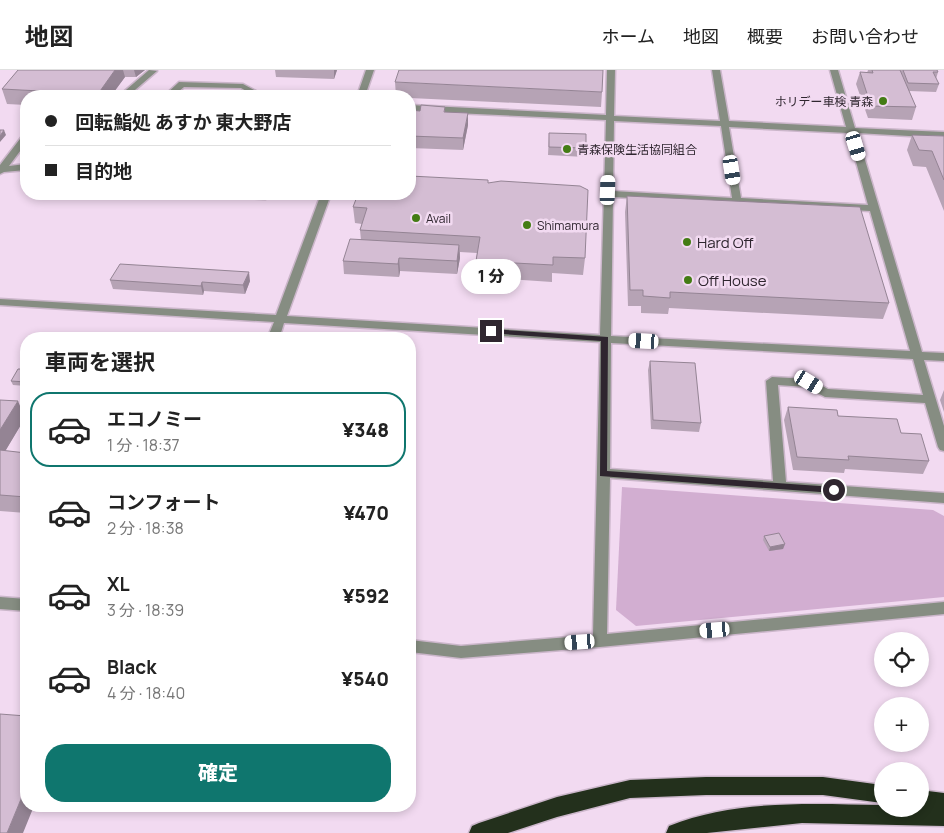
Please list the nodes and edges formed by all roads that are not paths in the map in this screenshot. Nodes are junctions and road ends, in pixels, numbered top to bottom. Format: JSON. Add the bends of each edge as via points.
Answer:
{"nodes":[{"id":1,"x":370,"y":70,"type":"edge"},
{"id":2,"x":611,"y":70,"type":"edge"},
{"id":3,"x":716,"y":70,"type":"edge"},
{"id":4,"x":834,"y":70,"type":"edge"},
{"id":5,"x":153,"y":71,"type":"edge"},
{"id":6,"x":130,"y":90,"type":"edge"},
{"id":7,"x":175,"y":90,"type":"edge"},
{"id":8,"x":250,"y":90,"type":"edge"},
{"id":9,"x":363,"y":90,"type":"edge"},
{"id":10,"x":416,"y":108,"type":"edge"},
{"id":11,"x":611,"y":118,"type":"junction"},
{"id":12,"x":725,"y":124,"type":"junction"},
{"id":13,"x":852,"y":130,"type":"junction"},
{"id":14,"x":944,"y":136,"type":"edge"},
{"id":15,"x":20,"y":145,"type":"edge"},
{"id":16,"x":20,"y":168,"type":"edge"},
{"id":17,"x":1,"y":170,"type":"edge"},
{"id":18,"x":608,"y":194,"type":"junction"},
{"id":19,"x":324,"y":200,"type":"edge"},
{"id":20,"x":737,"y":201,"type":"junction"},
{"id":21,"x":875,"y":208,"type":"junction"},
{"id":22,"x":0,"y":302,"type":"edge"},
{"id":23,"x":281,"y":317,"type":"junction"},
{"id":24,"x":276,"y":332,"type":"edge"},
{"id":25,"x":605,"y":339,"type":"junction"},
{"id":26,"x":917,"y":356,"type":"junction"},
{"id":27,"x":944,"y":357,"type":"edge"},
{"id":28,"x":930,"y":399,"type":"junction"},
{"id":29,"x":944,"y":447,"type":"edge"},
{"id":30,"x":603,"y":473,"type":"junction"},
{"id":31,"x":780,"y":486,"type":"junction"},
{"id":32,"x":944,"y":498,"type":"edge"},
{"id":33,"x":0,"y":603,"type":"edge"},
{"id":34,"x":20,"y":605,"type":"edge"},
{"id":35,"x":944,"y":608,"type":"edge"},
{"id":36,"x":600,"y":641,"type":"junction"},
{"id":37,"x":416,"y":647,"type":"edge"},
{"id":38,"x":874,"y":793,"type":"edge"},
{"id":39,"x":929,"y":800,"type":"edge"},
{"id":40,"x":944,"y":802,"type":"edge"},
{"id":41,"x":944,"y":816,"type":"edge"},
{"id":42,"x":479,"y":833,"type":"edge"},
{"id":43,"x":676,"y":833,"type":"edge"}],
"edges":[{"from":1,"to":9,"type":"street"},
{"from":2,"to":11,"type":"street"},
{"from":3,"to":12,"type":"street"},
{"from":4,"to":13,"type":"street"},
{"from":5,"to":6,"type":"street"},
{"from":7,"to":8,"type":"street","via":[[182,84],[243,86]]},
{"from":10,"to":11,"type":"street"},
{"from":11,"to":12,"type":"street"},
{"from":11,"to":18,"type":"street"},
{"from":12,"to":13,"type":"street"},
{"from":12,"to":20,"type":"street"},
{"from":13,"to":14,"type":"street"},
{"from":13,"to":21,"type":"street"},
{"from":15,"to":17,"type":"street"},
{"from":16,"to":17,"type":"street"},
{"from":18,"to":20,"type":"street"},
{"from":18,"to":25,"type":"street"},
{"from":19,"to":23,"type":"street"},
{"from":20,"to":21,"type":"street"},
{"from":21,"to":26,"type":"street"},
{"from":22,"to":23,"type":"street"},
{"from":23,"to":24,"type":"street"},
{"from":23,"to":25,"type":"street"},
{"from":25,"to":26,"type":"street"},
{"from":25,"to":30,"type":"street"},
{"from":26,"to":27,"type":"street"},
{"from":26,"to":28,"type":"street"},
{"from":28,"to":29,"type":"street"},
{"from":28,"to":31,"type":"street","via":[[826,392],[809,382],[772,381]]},
{"from":30,"to":31,"type":"street"},
{"from":30,"to":36,"type":"street"},
{"from":31,"to":32,"type":"street"},
{"from":33,"to":34,"type":"street"},
{"from":35,"to":36,"type":"street"},
{"from":36,"to":37,"type":"street","via":[[461,652]]},
{"from":38,"to":42,"type":"highway","via":[[823,786],[630,789],[556,807]]},
{"from":39,"to":40,"type":"highway"},
{"from":41,"to":43,"type":"highway","via":[[802,813],[714,821]]}]}
